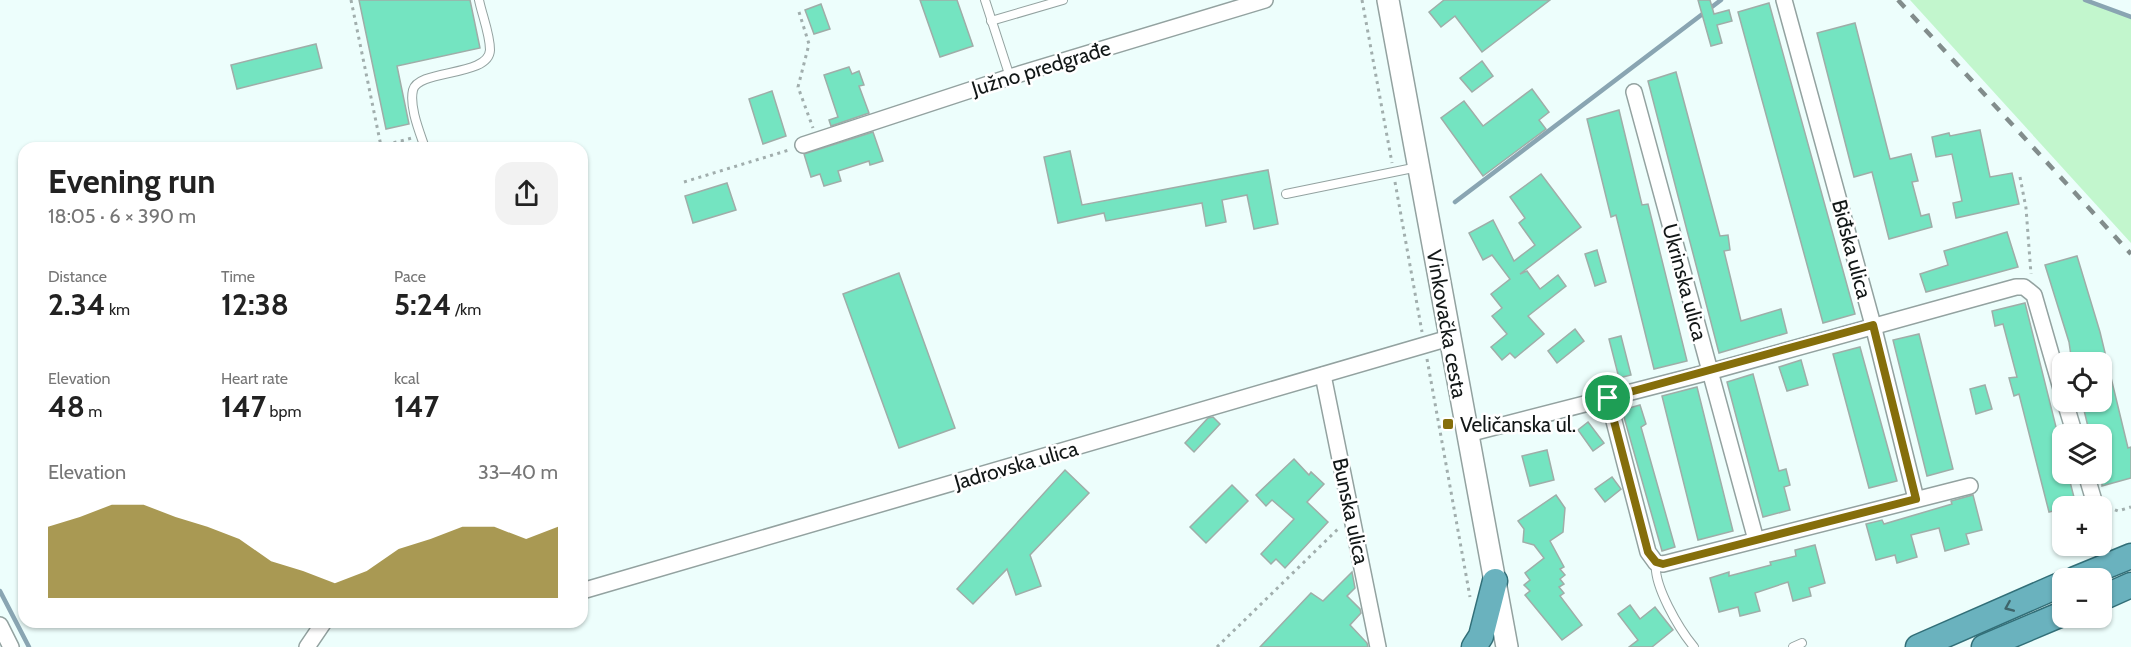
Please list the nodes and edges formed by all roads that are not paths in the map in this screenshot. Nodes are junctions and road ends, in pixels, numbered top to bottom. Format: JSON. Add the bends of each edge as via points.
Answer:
{"nodes":[{"id":1,"x":479,"y":0,"type":"edge"},
{"id":2,"x":985,"y":0,"type":"edge"},
{"id":3,"x":1063,"y":0,"type":"edge"},
{"id":4,"x":1265,"y":0,"type":"edge"},
{"id":5,"x":1388,"y":0,"type":"edge"},
{"id":6,"x":1784,"y":0,"type":"edge"},
{"id":7,"x":991,"y":21,"type":"junction"},
{"id":8,"x":1010,"y":77,"type":"junction"},
{"id":9,"x":1634,"y":92,"type":"dead end"},
{"id":10,"x":422,"y":142,"type":"edge"},
{"id":11,"x":810,"y":143,"type":"road end"},
{"id":12,"x":1420,"y":167,"type":"junction"},
{"id":13,"x":1286,"y":194,"type":"dead end"},
{"id":14,"x":1873,"y":325,"type":"junction"},
{"id":15,"x":1449,"y":338,"type":"junction"},
{"id":16,"x":2052,"y":356,"type":"edge"},
{"id":17,"x":1709,"y":372,"type":"junction"},
{"id":18,"x":1323,"y":375,"type":"junction"},
{"id":19,"x":1608,"y":398,"type":"junction"},
{"id":20,"x":1468,"y":434,"type":"junction"},
{"id":21,"x":1970,"y":486,"type":"dead end"},
{"id":22,"x":1916,"y":499,"type":"junction"},
{"id":23,"x":1756,"y":540,"type":"junction"},
{"id":24,"x":2131,"y":556,"type":"edge"},
{"id":25,"x":1656,"y":562,"type":"junction"},
{"id":26,"x":2102,"y":568,"type":"edge"},
{"id":27,"x":1495,"y":581,"type":"junction"},
{"id":28,"x":2131,"y":585,"type":"edge"},
{"id":29,"x":2052,"y":588,"type":"edge"},
{"id":30,"x":588,"y":589,"type":"edge"},
{"id":31,"x":2112,"y":594,"type":"edge"},
{"id":32,"x":2052,"y":618,"type":"edge"},
{"id":33,"x":0,"y":625,"type":"edge"},
{"id":34,"x":320,"y":628,"type":"edge"},
{"id":35,"x":1802,"y":644,"type":"dead end"},
{"id":36,"x":11,"y":647,"type":"edge"},
{"id":37,"x":307,"y":647,"type":"edge"},
{"id":38,"x":1378,"y":647,"type":"edge"},
{"id":39,"x":1474,"y":647,"type":"edge"},
{"id":40,"x":1508,"y":647,"type":"edge"},
{"id":41,"x":1694,"y":647,"type":"edge"},
{"id":42,"x":1793,"y":647,"type":"edge"},
{"id":43,"x":1918,"y":647,"type":"edge"},
{"id":44,"x":1984,"y":647,"type":"edge"}],
"edges":[{"from":1,"to":10,"type":"lane","via":[[490,51],[480,64],[418,82],[413,88]]},
{"from":2,"to":7,"type":"lane"},
{"from":3,"to":7,"type":"lane"},
{"from":4,"to":8,"type":"street","name":"Južno predgrađe"},
{"from":5,"to":12,"type":"main road","name":"Vinkovačka cesta"},
{"from":6,"to":14,"type":"street","name":"Biđska ulica"},
{"from":7,"to":8,"type":"lane"},
{"from":8,"to":11,"type":"street","name":"Južno predgrađe"},
{"from":9,"to":17,"type":"street","name":"Ukrinska ulica"},
{"from":12,"to":13,"type":"lane"},
{"from":12,"to":15,"type":"main road","name":"Vinkovačka cesta"},
{"from":14,"to":16,"type":"street","via":[[2016,287],[2029,291],[2036,299]]},
{"from":14,"to":17,"type":"street"},
{"from":14,"to":22,"type":"street","name":"Biđska ulica"},
{"from":15,"to":18,"type":"street","name":"Jadrovska ulica"},
{"from":15,"to":20,"type":"main road","name":"Vinkovačka cesta"},
{"from":17,"to":19,"type":"street"},
{"from":17,"to":23,"type":"street","name":"Ukrinska ulica"},
{"from":18,"to":30,"type":"street","name":"Jadrovska ulica"},
{"from":18,"to":38,"type":"street","name":"Bunska ulica"},
{"from":19,"to":20,"type":"street"},
{"from":19,"to":25,"type":"street","via":[[1648,552]]},
{"from":20,"to":27,"type":"main road","name":"Vinkovačka cesta"},
{"from":21,"to":22,"type":"street"},
{"from":22,"to":23,"type":"street"},
{"from":23,"to":25,"type":"street","via":[[1663,564]]},
{"from":24,"to":26,"type":"highway"},
{"from":25,"to":41,"type":"lane","via":[[1657,579],[1684,635]]},
{"from":27,"to":39,"type":"highway","via":[[1481,636]]},
{"from":27,"to":40,"type":"main road","name":"Vinkovačka cesta"},
{"from":28,"to":31,"type":"highway"},
{"from":29,"to":43,"type":"highway","one_way":true},
{"from":32,"to":44,"type":"highway"},
{"from":33,"to":36,"type":"street"},
{"from":34,"to":37,"type":"street"},
{"from":35,"to":42,"type":"lane"}]}
